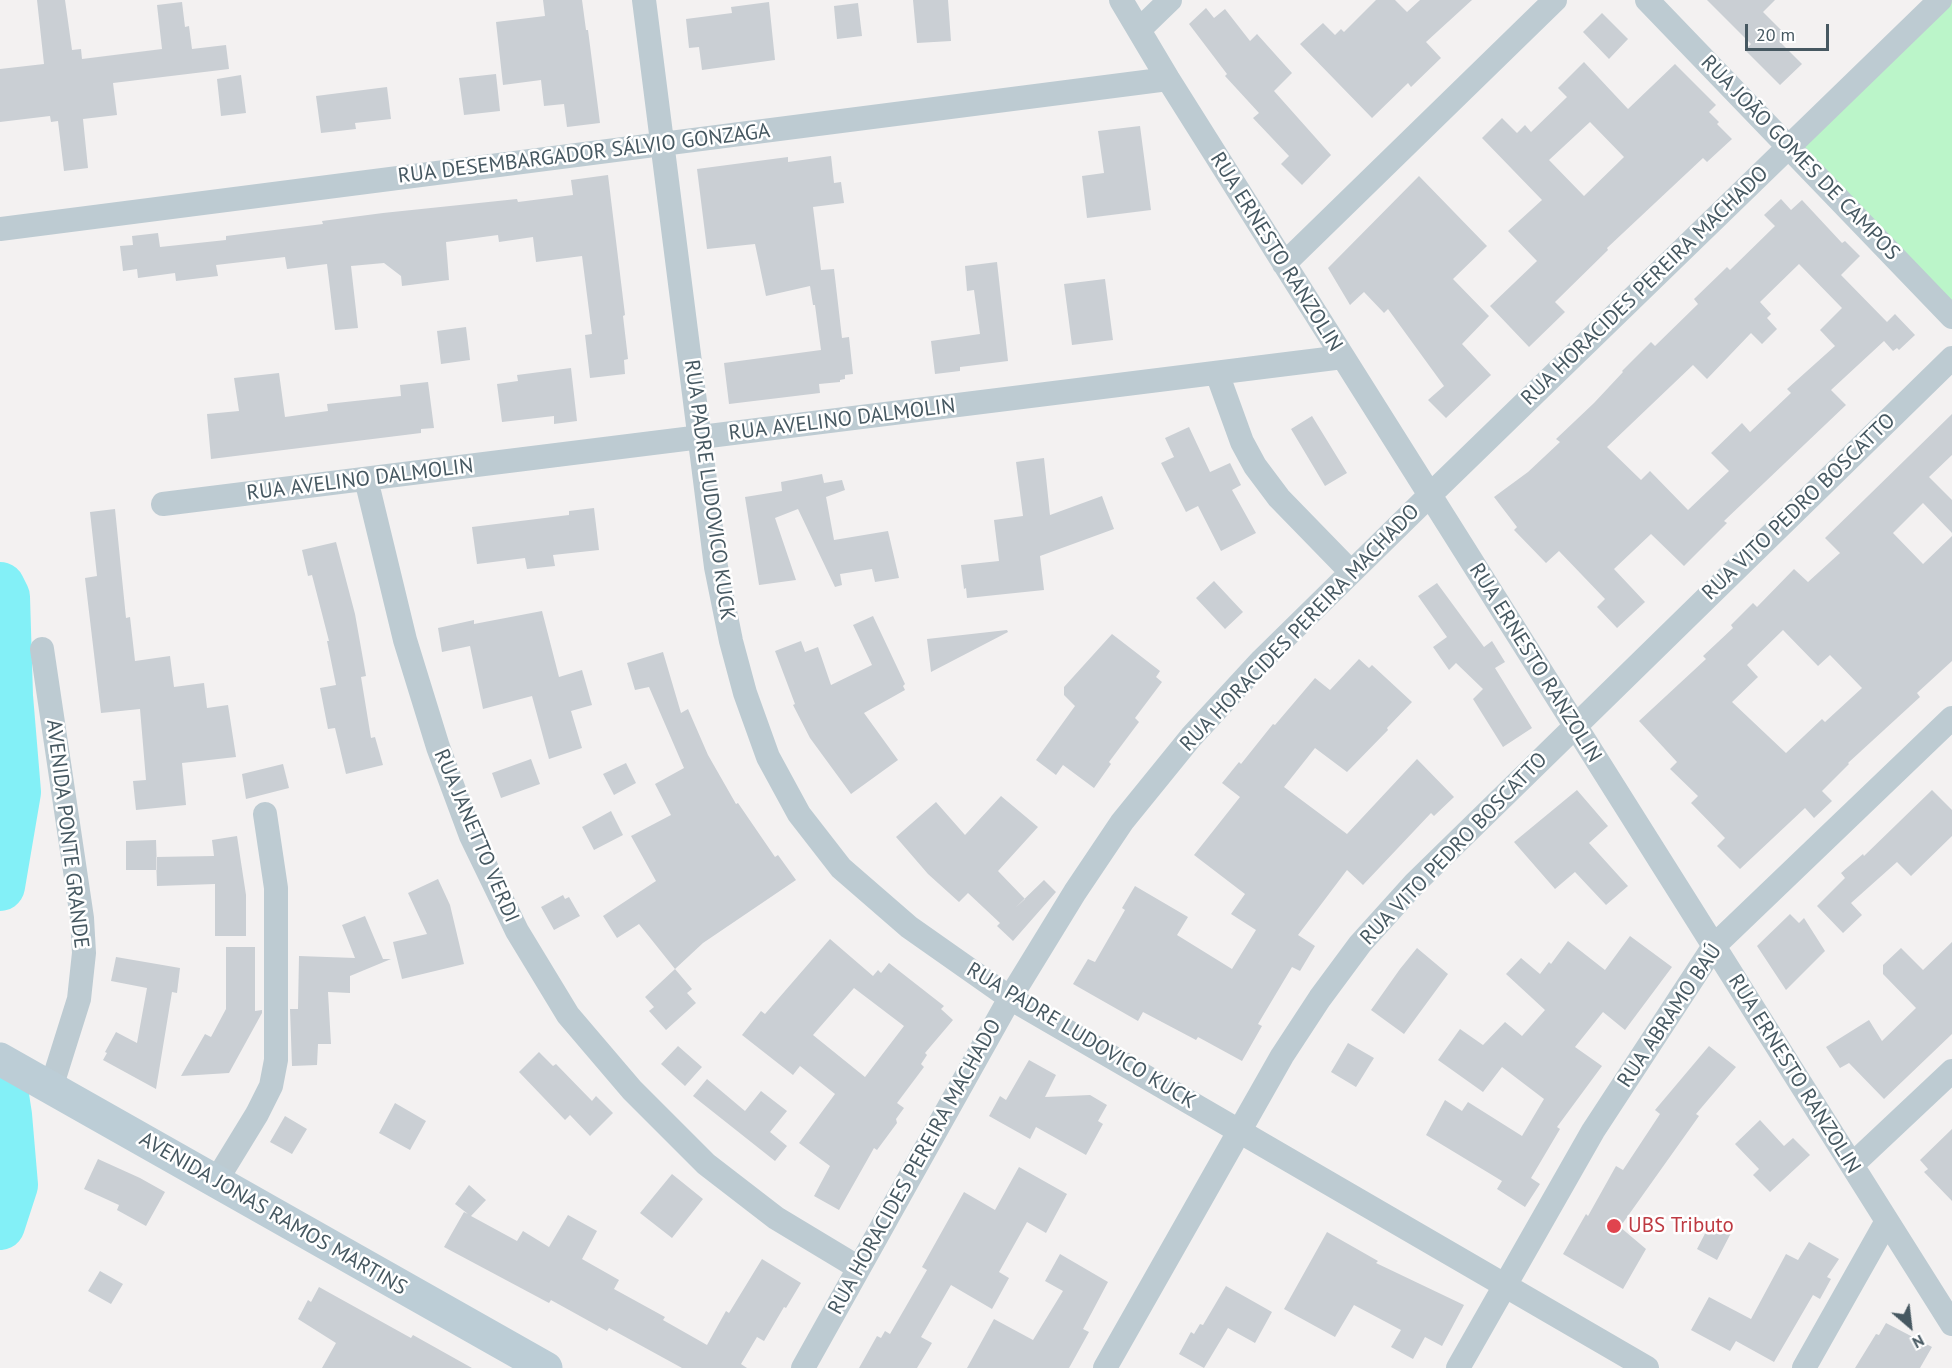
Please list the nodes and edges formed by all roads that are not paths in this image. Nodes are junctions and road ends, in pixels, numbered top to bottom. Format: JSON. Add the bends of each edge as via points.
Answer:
{"nodes":[{"id":1,"x":644,"y":0,"type":"edge"},
{"id":2,"x":1121,"y":0,"type":"edge"},
{"id":3,"x":1170,"y":0,"type":"edge"},
{"id":4,"x":1555,"y":0,"type":"edge"},
{"id":5,"x":1647,"y":0,"type":"edge"},
{"id":6,"x":1940,"y":0,"type":"edge"},
{"id":7,"x":1139,"y":30,"type":"junction"},
{"id":8,"x":1168,"y":79,"type":"junction"},
{"id":9,"x":662,"y":144,"type":"junction"},
{"id":10,"x":1788,"y":147,"type":"junction"},
{"id":11,"x":0,"y":229,"type":"edge"},
{"id":12,"x":1284,"y":264,"type":"junction"},
{"id":13,"x":1952,"y":316,"type":"edge"},
{"id":14,"x":1343,"y":357,"type":"junction"},
{"id":15,"x":1952,"y":358,"type":"edge"},
{"id":16,"x":1217,"y":373,"type":"junction"},
{"id":17,"x":700,"y":438,"type":"junction"},
{"id":18,"x":366,"y":479,"type":"junction"},
{"id":19,"x":1430,"y":495,"type":"junction"},
{"id":20,"x":163,"y":504,"type":"dead end"},
{"id":21,"x":1351,"y":572,"type":"junction"},
{"id":22,"x":42,"y":649,"type":"dead end"},
{"id":23,"x":1952,"y":718,"type":"edge"},
{"id":24,"x":1575,"y":726,"type":"junction"},
{"id":25,"x":265,"y":814,"type":"dead end"},
{"id":26,"x":1714,"y":946,"type":"junction"},
{"id":27,"x":1010,"y":998,"type":"junction"},
{"id":28,"x":5,"y":1062,"type":"edge"},
{"id":29,"x":1952,"y":1071,"type":"edge"},
{"id":30,"x":51,"y":1088,"type":"junction"},
{"id":31,"x":1240,"y":1131,"type":"junction"},
{"id":32,"x":1852,"y":1165,"type":"junction"},
{"id":33,"x":216,"y":1181,"type":"junction"},
{"id":34,"x":1887,"y":1221,"type":"junction"},
{"id":35,"x":859,"y":1268,"type":"junction"},
{"id":36,"x":1505,"y":1286,"type":"junction"},
{"id":37,"x":1952,"y":1324,"type":"edge"},
{"id":38,"x":546,"y":1368,"type":"edge"},
{"id":39,"x":802,"y":1368,"type":"edge"},
{"id":40,"x":1105,"y":1368,"type":"edge"},
{"id":41,"x":1458,"y":1368,"type":"edge"},
{"id":42,"x":1647,"y":1368,"type":"edge"},
{"id":43,"x":1804,"y":1368,"type":"edge"}],
"edges":[{"from":1,"to":9,"type":"street","name":"RUA PADRE LUDOVICO KUCK"},
{"from":2,"to":7,"type":"street","name":"RUA ERNESTO RANZOLIN"},
{"from":3,"to":7,"type":"street"},
{"from":4,"to":12,"type":"street"},
{"from":5,"to":10,"type":"street","name":"RUA JOÃO GOMES DE CAMPOS"},
{"from":6,"to":10,"type":"street","name":"RUA HORACIDES PEREIRA MACHADO"},
{"from":7,"to":8,"type":"street","name":"RUA ERNESTO RANZOLIN"},
{"from":8,"to":9,"type":"street","name":"RUA DESEMBARGADOR SÁLVIO GONZAGA"},
{"from":8,"to":12,"type":"street","name":"RUA ERNESTO RANZOLIN"},
{"from":9,"to":11,"type":"street","name":"RUA DESEMBARGADOR SÁLVIO GONZAGA"},
{"from":9,"to":17,"type":"street","name":"RUA PADRE LUDOVICO KUCK"},
{"from":10,"to":13,"type":"street","name":"RUA JOÃO GOMES DE CAMPOS"},
{"from":10,"to":19,"type":"street","name":"RUA HORACIDES PEREIRA MACHADO"},
{"from":12,"to":14,"type":"street","name":"RUA ERNESTO RANZOLIN"},
{"from":14,"to":16,"type":"street","name":"RUA AVELINO DALMOLIN"},
{"from":14,"to":19,"type":"street","name":"RUA ERNESTO RANZOLIN"},
{"from":15,"to":24,"type":"street","name":"RUA VITO PEDRO BOSCATTO"},
{"from":16,"to":17,"type":"street","name":"RUA AVELINO DALMOLIN"},
{"from":16,"to":21,"type":"street","via":[[1255,466]]},
{"from":17,"to":18,"type":"street","name":"RUA AVELINO DALMOLIN"},
{"from":17,"to":27,"type":"street","name":"RUA PADRE LUDOVICO KUCK","via":[[716,567],[731,641],[768,757],[799,814],[849,875],[909,927]]},
{"from":18,"to":20,"type":"street","name":"RUA AVELINO DALMOLIN"},
{"from":18,"to":35,"type":"street","name":"RUA JANETTO VERDI","via":[[405,640],[471,836],[517,931],[568,1015],[632,1090],[706,1164],[776,1218]]},
{"from":19,"to":21,"type":"street","name":"RUA HORACIDES PEREIRA MACHADO"},
{"from":19,"to":24,"type":"street","name":"RUA ERNESTO RANZOLIN"},
{"from":21,"to":27,"type":"street","name":"RUA HORACIDES PEREIRA MACHADO","via":[[1191,736],[1122,822]]},
{"from":22,"to":30,"type":"street","name":"AVENIDA PONTE GRANDE","via":[[84,953],[79,999]]},
{"from":23,"to":26,"type":"street","name":"RUA ABRAMO BAÚ"},
{"from":24,"to":26,"type":"street","name":"RUA ERNESTO RANZOLIN"},
{"from":24,"to":31,"type":"street","name":"RUA VITO PEDRO BOSCATTO","via":[[1415,883],[1360,944],[1282,1056]]},
{"from":25,"to":33,"type":"street","via":[[276,888],[276,1060],[271,1086]]},
{"from":26,"to":32,"type":"street","name":"RUA ERNESTO RANZOLIN"},
{"from":26,"to":36,"type":"street","name":"RUA ABRAMO BAÚ","via":[[1593,1131]]},
{"from":27,"to":31,"type":"street","name":"RUA PADRE LUDOVICO KUCK"},
{"from":27,"to":35,"type":"street","name":"RUA HORACIDES PEREIRA MACHADO"},
{"from":28,"to":30,"type":"main road","name":"AVENIDA JONAS RAMOS MARTINS"},
{"from":29,"to":32,"type":"street"},
{"from":30,"to":33,"type":"main road","name":"AVENIDA JONAS RAMOS MARTINS"},
{"from":31,"to":36,"type":"street","name":"RUA PADRE LUDOVICO KUCK"},
{"from":31,"to":40,"type":"street","name":"RUA VITO PEDRO BOSCATTO"},
{"from":32,"to":34,"type":"street","name":"RUA ERNESTO RANZOLIN"},
{"from":33,"to":38,"type":"main road","name":"AVENIDA JONAS RAMOS MARTINS"},
{"from":34,"to":37,"type":"street","name":"RUA ERNESTO RANZOLIN"},
{"from":34,"to":43,"type":"street"},
{"from":35,"to":39,"type":"street","name":"RUA HORACIDES PEREIRA MACHADO"},
{"from":36,"to":41,"type":"street","name":"RUA ABRAMO BAÚ"},
{"from":36,"to":42,"type":"street","name":"RUA PADRE LUDOVICO KUCK"}]}
